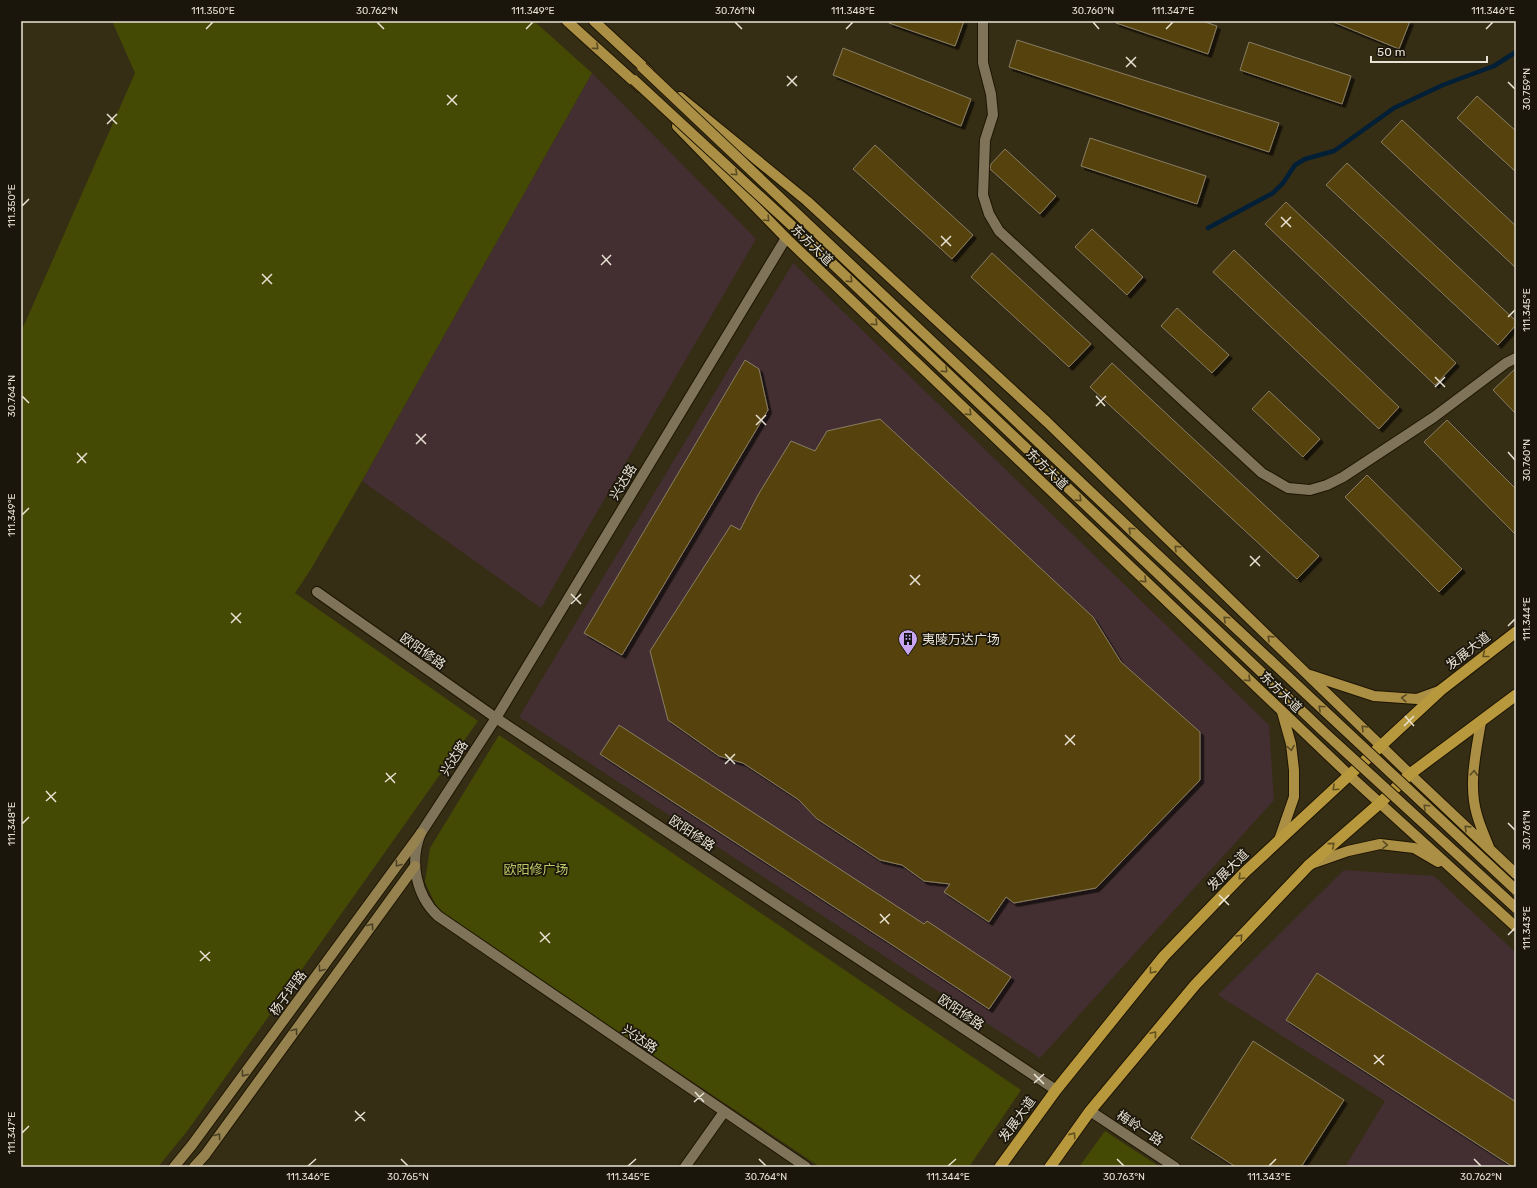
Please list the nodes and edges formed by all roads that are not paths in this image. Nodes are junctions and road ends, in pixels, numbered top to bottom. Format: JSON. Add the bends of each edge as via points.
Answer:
{"nodes":[{"id":1,"x":567,"y":21,"type":"edge"},
{"id":2,"x":594,"y":21,"type":"edge"},
{"id":3,"x":983,"y":21,"type":"edge"},
{"id":4,"x":642,"y":67,"type":"junction"},
{"id":5,"x":634,"y":80,"type":"junction"},
{"id":6,"x":786,"y":238,"type":"junction"},
{"id":7,"x":1516,"y":358,"type":"edge"},
{"id":8,"x":317,"y":592,"type":"dead end"},
{"id":9,"x":1516,"y":632,"type":"edge"},
{"id":10,"x":1308,"y":674,"type":"junction"},
{"id":11,"x":1441,"y":690,"type":"junction"},
{"id":12,"x":1516,"y":695,"type":"edge"},
{"id":13,"x":1281,"y":710,"type":"junction"},
{"id":14,"x":496,"y":718,"type":"junction"},
{"id":15,"x":1481,"y":722,"type":"junction"},
{"id":16,"x":1380,"y":745,"type":"junction"},
{"id":17,"x":1410,"y":774,"type":"junction"},
{"id":18,"x":1349,"y":775,"type":"junction"},
{"id":19,"x":1380,"y":803,"type":"junction"},
{"id":20,"x":421,"y":833,"type":"junction"},
{"id":21,"x":1279,"y":840,"type":"junction"},
{"id":22,"x":1491,"y":851,"type":"junction"},
{"id":23,"x":415,"y":866,"type":"junction"},
{"id":24,"x":1308,"y":866,"type":"junction"},
{"id":25,"x":1454,"y":871,"type":"junction"},
{"id":26,"x":1516,"y":874,"type":"edge"},
{"id":27,"x":1516,"y":890,"type":"edge"},
{"id":28,"x":1516,"y":908,"type":"edge"},
{"id":29,"x":1516,"y":927,"type":"edge"},
{"id":30,"x":1056,"y":1090,"type":"junction"},
{"id":31,"x":1090,"y":1111,"type":"junction"},
{"id":32,"x":724,"y":1112,"type":"junction"},
{"id":33,"x":174,"y":1167,"type":"edge"},
{"id":34,"x":194,"y":1167,"type":"edge"},
{"id":35,"x":686,"y":1167,"type":"edge"},
{"id":36,"x":806,"y":1167,"type":"edge"},
{"id":37,"x":1000,"y":1167,"type":"edge"},
{"id":38,"x":1050,"y":1167,"type":"edge"},
{"id":39,"x":1175,"y":1167,"type":"edge"}],
"edges":[{"from":1,"to":5,"type":"main road","name":"东方大道","one_way":true},
{"from":2,"to":4,"type":"main road"},
{"from":3,"to":7,"type":"street","via":[[983,63],[993,115],[985,140],[983,195],[989,214],[999,231],[1262,473],[1288,488],[1310,490],[1327,485],[1349,474],[1434,417]]},
{"from":10,"to":4,"type":"main road","one_way":true,"via":[[1047,422],[807,201]]},
{"from":27,"to":4,"type":"main road","one_way":true,"bridge":true},
{"from":5,"to":6,"type":"main road","name":"东方大道","one_way":true},
{"from":5,"to":28,"type":"main road","one_way":true,"bridge":true,"via":[[815,247],[1324,732]]},
{"from":6,"to":13,"type":"main road","name":"东方大道","one_way":true},
{"from":6,"to":14,"type":"street","name":"兴达路"},
{"from":8,"to":14,"type":"street","name":"欧阳修路"},
{"from":9,"to":11,"type":"highway","name":"发展大道","one_way":true},
{"from":11,"to":10,"type":"main road","one_way":true,"via":[[1417,699],[1374,696]]},
{"from":16,"to":10,"type":"main road","one_way":true},
{"from":11,"to":16,"type":"highway","name":"发展大道"},
{"from":12,"to":15,"type":"highway"},
{"from":13,"to":18,"type":"main road","name":"东方大道"},
{"from":13,"to":21,"type":"main road","one_way":true,"via":[[1291,744],[1294,797]]},
{"from":14,"to":20,"type":"street","name":"兴达路"},
{"from":14,"to":30,"type":"street","name":"欧阳修路"},
{"from":15,"to":17,"type":"highway"},
{"from":22,"to":15,"type":"main road","one_way":true,"via":[[1476,815],[1473,789]]},
{"from":16,"to":17,"type":"main road"},
{"from":16,"to":18,"type":"highway","name":"发展大道"},
{"from":17,"to":19,"type":"highway"},
{"from":22,"to":17,"type":"main road","one_way":true},
{"from":18,"to":19,"type":"main road","name":"东方大道"},
{"from":18,"to":21,"type":"highway","name":"发展大道","one_way":true},
{"from":24,"to":19,"type":"highway","one_way":true},
{"from":19,"to":25,"type":"main road","name":"东方大道"},
{"from":20,"to":23,"type":"street","name":"兴达路","via":[[417,843]]},
{"from":20,"to":33,"type":"main road","name":"杨子坪路","one_way":true},
{"from":21,"to":30,"type":"highway","name":"发展大道","one_way":true,"via":[[1164,956]]},
{"from":22,"to":26,"type":"main road"},
{"from":23,"to":32,"type":"street","name":"兴达路","via":[[423,898],[438,916]]},
{"from":34,"to":23,"type":"main road","one_way":true},
{"from":24,"to":25,"type":"main road","one_way":true,"via":[[1348,851],[1380,844],[1414,848]]},
{"from":31,"to":24,"type":"highway","one_way":true,"via":[[1195,985]]},
{"from":25,"to":29,"type":"main road","name":"东方大道"},
{"from":30,"to":37,"type":"highway","name":"发展大道"},
{"from":38,"to":31,"type":"highway","one_way":true},
{"from":31,"to":39,"type":"street","name":"梅岭一路"},
{"from":32,"to":35,"type":"street"},
{"from":32,"to":36,"type":"street","name":"兴达路"}]}
